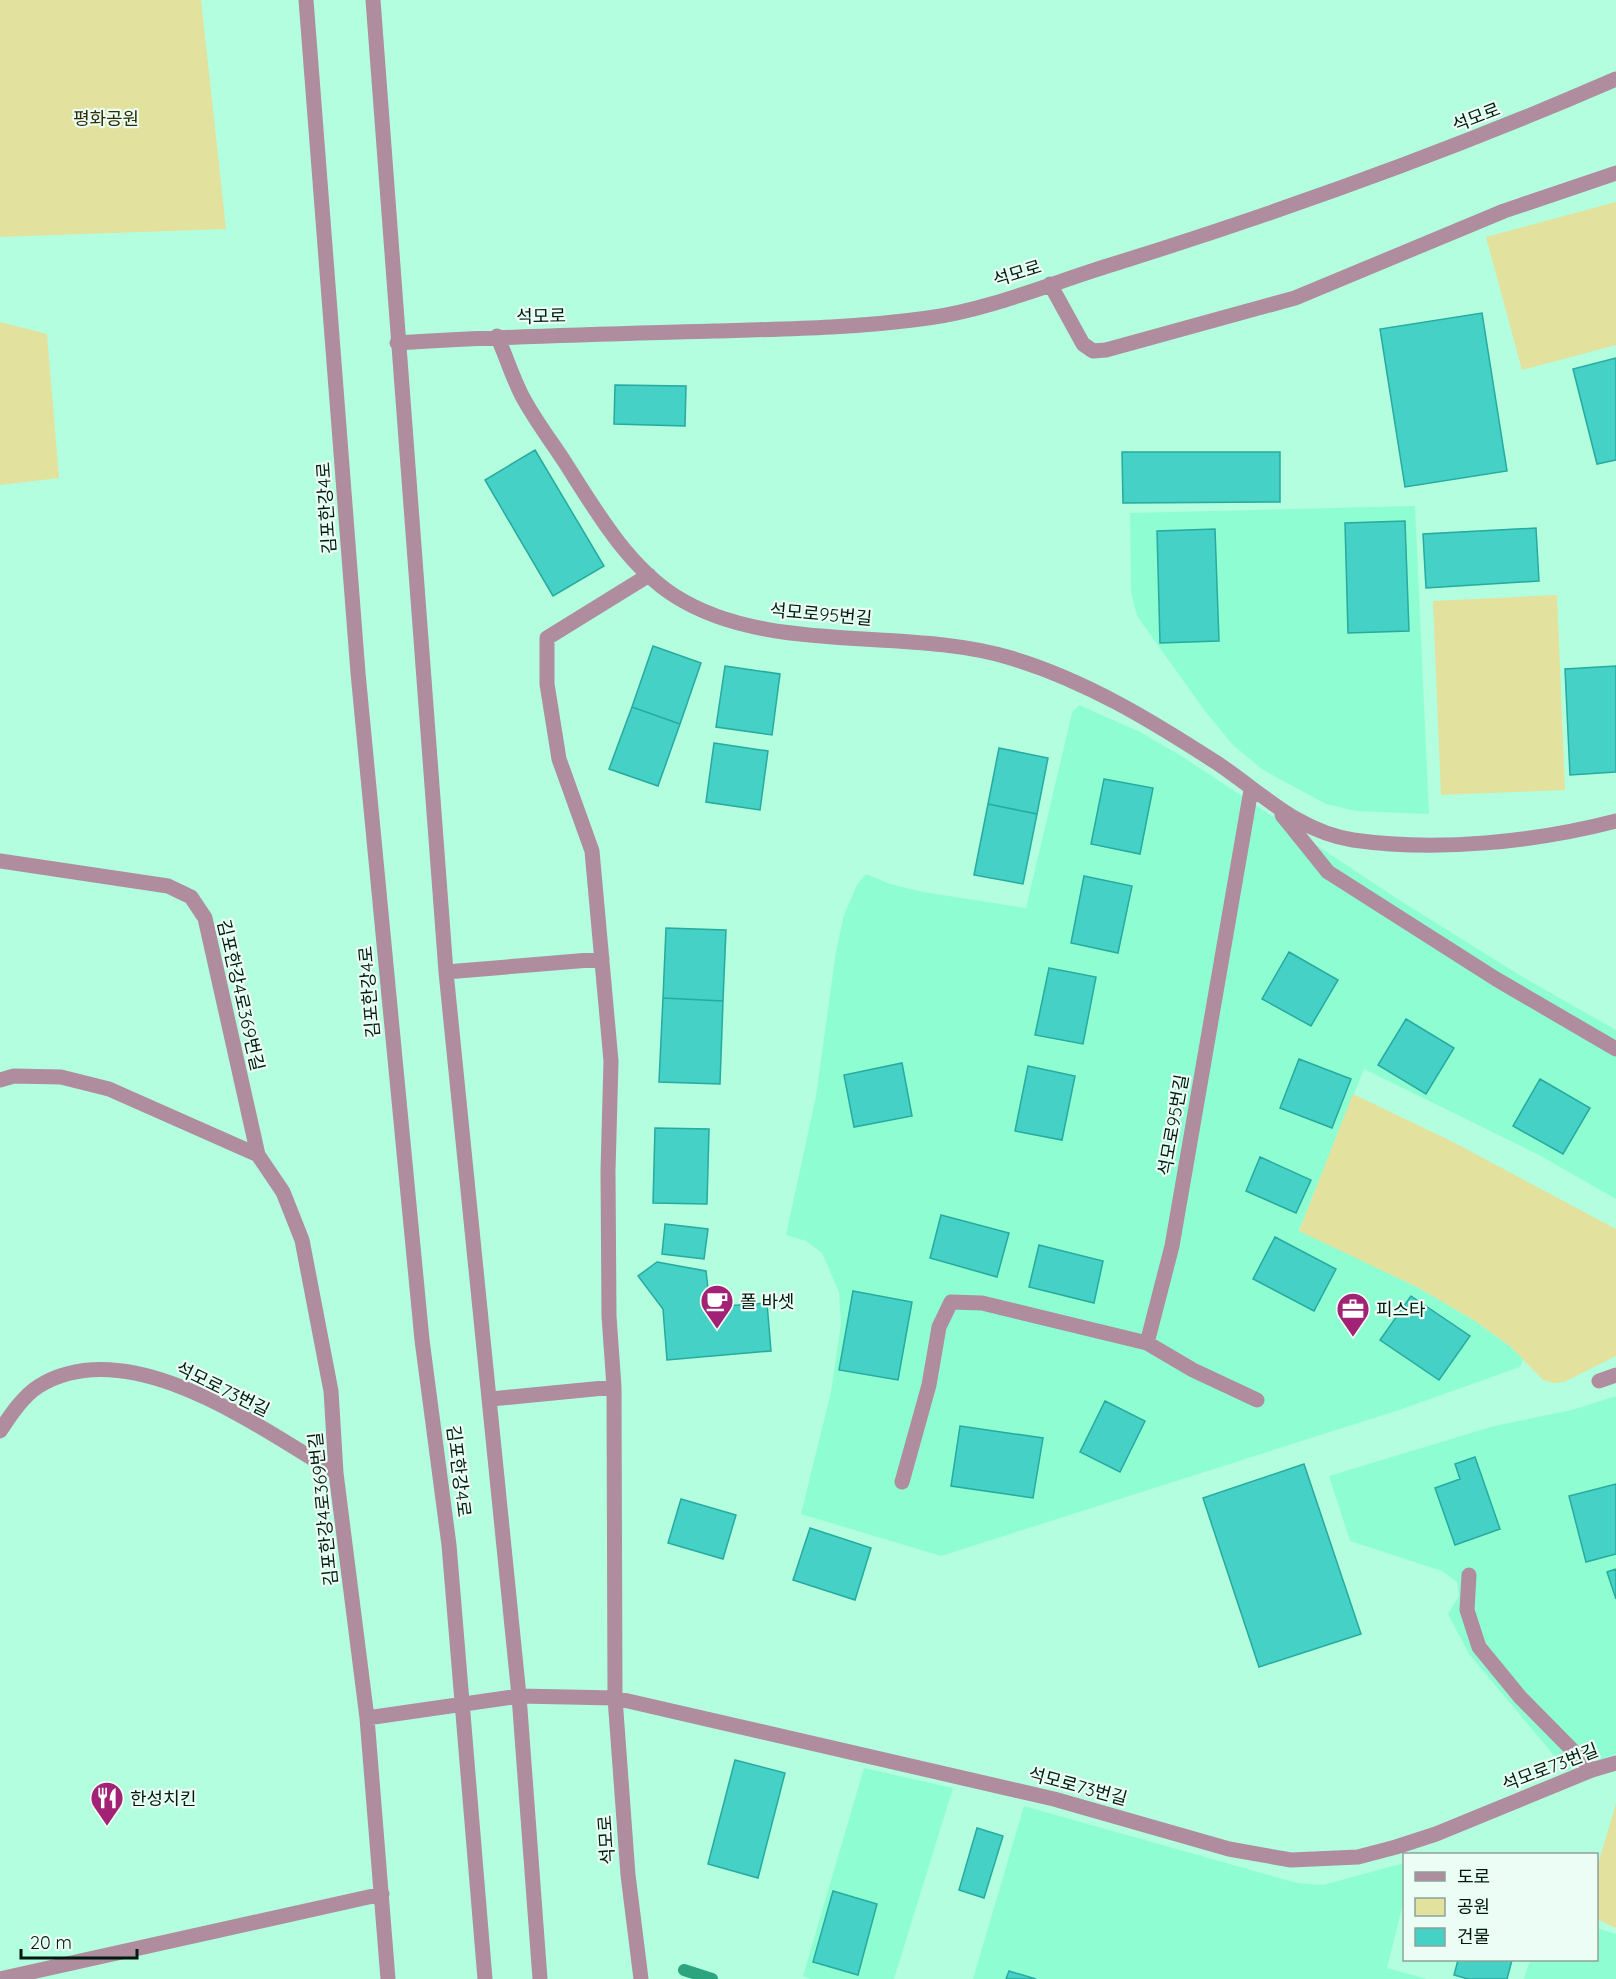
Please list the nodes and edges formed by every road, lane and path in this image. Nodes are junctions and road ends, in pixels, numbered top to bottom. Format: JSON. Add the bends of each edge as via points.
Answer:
{"nodes":[{"id":1,"x":306,"y":0,"type":"edge"},
{"id":2,"x":373,"y":0,"type":"edge"},
{"id":3,"x":1616,"y":79,"type":"edge"},
{"id":4,"x":1616,"y":173,"type":"edge"},
{"id":5,"x":1050,"y":284,"type":"junction"},
{"id":6,"x":497,"y":336,"type":"junction"},
{"id":7,"x":397,"y":343,"type":"junction"},
{"id":8,"x":649,"y":576,"type":"junction"},
{"id":9,"x":1251,"y":789,"type":"junction"},
{"id":10,"x":1277,"y":809,"type":"junction"},
{"id":11,"x":1616,"y":821,"type":"edge"},
{"id":12,"x":0,"y":861,"type":"edge"},
{"id":13,"x":602,"y":959,"type":"junction"},
{"id":14,"x":446,"y":972,"type":"junction"},
{"id":15,"x":1616,"y":1049,"type":"edge"},
{"id":16,"x":0,"y":1080,"type":"edge"},
{"id":17,"x":258,"y":1155,"type":"junction"},
{"id":18,"x":1147,"y":1343,"type":"junction"},
{"id":19,"x":1616,"y":1375,"type":"edge"},
{"id":20,"x":1599,"y":1381,"type":"dead end"},
{"id":21,"x":614,"y":1388,"type":"junction"},
{"id":22,"x":491,"y":1399,"type":"junction"},
{"id":23,"x":1257,"y":1400,"type":"dead end"},
{"id":24,"x":0,"y":1431,"type":"edge"},
{"id":25,"x":336,"y":1473,"type":"junction"},
{"id":26,"x":902,"y":1482,"type":"dead end"},
{"id":27,"x":1469,"y":1575,"type":"dead end"},
{"id":28,"x":519,"y":1696,"type":"junction"},
{"id":29,"x":615,"y":1698,"type":"junction"},
{"id":30,"x":462,"y":1704,"type":"junction"},
{"id":31,"x":367,"y":1718,"type":"junction"},
{"id":32,"x":1616,"y":1763,"type":"edge"},
{"id":33,"x":1592,"y":1770,"type":"junction"},
{"id":34,"x":382,"y":1894,"type":"junction"},
{"id":35,"x":0,"y":1979,"type":"edge"},
{"id":36,"x":388,"y":1979,"type":"edge"},
{"id":37,"x":485,"y":1979,"type":"edge"},
{"id":38,"x":540,"y":1979,"type":"edge"},
{"id":39,"x":641,"y":1979,"type":"edge"}],
"edges":[{"from":1,"to":30,"type":"street","name":"김포한강4로","via":[[359,685],[422,1340],[449,1545]]},
{"from":2,"to":7,"type":"street","name":"김포한강4로"},
{"from":3,"to":5,"type":"street","name":"석모로","via":[[1516,123],[1379,175]]},
{"from":4,"to":5,"type":"street","via":[[1514,207],[1295,298],[1107,350],[1093,351],[1083,344]]},
{"from":5,"to":6,"type":"street","name":"석모로","via":[[942,315],[886,323],[804,329]]},
{"from":6,"to":7,"type":"street","name":"석모로"},
{"from":6,"to":8,"type":"street","name":"석모로95번길","via":[[525,403],[609,531]]},
{"from":7,"to":14,"type":"street","name":"김포한강4로"},
{"from":8,"to":9,"type":"street","name":"석모로95번길","via":[[675,596],[706,611],[769,631],[953,646],[1010,658],[1076,682],[1140,714]]},
{"from":8,"to":13,"type":"street","name":"석모로","via":[[547,638],[547,684],[559,759],[592,851]]},
{"from":9,"to":10,"type":"street","name":"석모로95번길"},
{"from":9,"to":18,"type":"street","name":"석모로95번길","via":[[1172,1246]]},
{"from":10,"to":11,"type":"street","name":"석모로95번길","via":[[1315,830],[1353,840],[1414,843],[1496,843],[1553,836]]},
{"from":10,"to":15,"type":"street","name":"석모로95번길","via":[[1328,872],[1496,979]]},
{"from":12,"to":17,"type":"street","name":"김포한강4로369번길","via":[[168,886],[191,897],[205,918]]},
{"from":13,"to":14,"type":"street"},
{"from":13,"to":21,"type":"street","name":"석모로","via":[[611,1061],[609,1316]]},
{"from":14,"to":22,"type":"street","name":"김포한강4로"},
{"from":16,"to":17,"type":"street","via":[[14,1076],[61,1077],[109,1089]]},
{"from":17,"to":25,"type":"street","name":"김포한강4로369번길","via":[[283,1192],[302,1240],[331,1391]]},
{"from":18,"to":23,"type":"street"},
{"from":18,"to":26,"type":"street","via":[[982,1303],[951,1302],[939,1327],[929,1385]]},
{"from":19,"to":20,"type":"street"},
{"from":21,"to":22,"type":"street"},
{"from":21,"to":29,"type":"street","name":"석모로"},
{"from":22,"to":28,"type":"street","name":"김포한강4로"},
{"from":24,"to":25,"type":"street","name":"석모로73번길","via":[[30,1395],[64,1374],[89,1369],[124,1372],[188,1390],[226,1408]]},
{"from":25,"to":31,"type":"street","name":"김포한강4로369번길"},
{"from":27,"to":33,"type":"street","via":[[1467,1610],[1479,1647],[1520,1697]]},
{"from":28,"to":29,"type":"street","name":"석모로73번길"},
{"from":28,"to":30,"type":"street"},
{"from":28,"to":38,"type":"street","name":"김포한강4로"},
{"from":29,"to":33,"type":"street","name":"석모로73번길","via":[[1054,1798],[1229,1849],[1291,1860],[1358,1857],[1396,1847]]},
{"from":29,"to":39,"type":"street","name":"석모로","via":[[628,1875]]},
{"from":30,"to":31,"type":"street"},
{"from":30,"to":37,"type":"street","name":"김포한강4로"},
{"from":31,"to":34,"type":"street","name":"김포한강4로369번길"},
{"from":32,"to":33,"type":"street","name":"석모로73번길"},
{"from":34,"to":35,"type":"street"},
{"from":34,"to":36,"type":"street","name":"김포한강4로369번길"}]}
